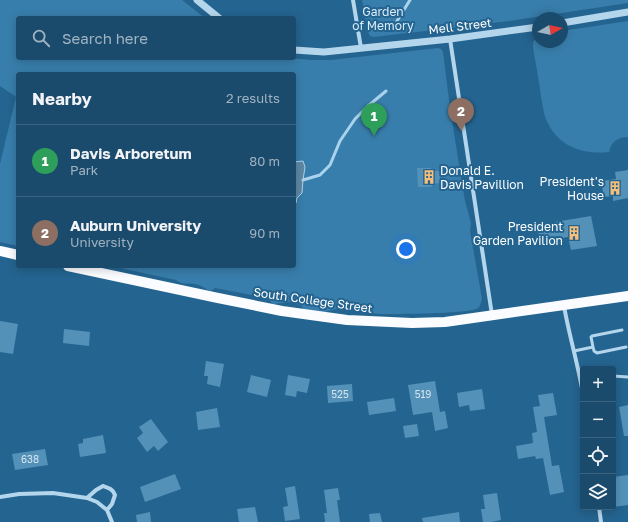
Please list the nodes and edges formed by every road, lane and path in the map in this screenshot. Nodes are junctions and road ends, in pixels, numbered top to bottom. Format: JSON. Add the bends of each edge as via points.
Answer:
{"nodes":[{"id":1,"x":197,"y":0,"type":"edge"},
{"id":2,"x":353,"y":0,"type":"edge"},
{"id":3,"x":628,"y":12,"type":"edge"},
{"id":4,"x":216,"y":16,"type":"edge"},
{"id":5,"x":568,"y":22,"type":"edge"},
{"id":6,"x":532,"y":28,"type":"edge"},
{"id":7,"x":450,"y":39,"type":"junction"},
{"id":8,"x":361,"y":48,"type":"junction"},
{"id":9,"x":296,"y":50,"type":"edge"},
{"id":10,"x":0,"y":251,"type":"edge"},
{"id":11,"x":16,"y":255,"type":"edge"},
{"id":12,"x":77,"y":268,"type":"edge"},
{"id":13,"x":628,"y":296,"type":"edge"},
{"id":14,"x":564,"y":305,"type":"junction"},
{"id":15,"x":492,"y":316,"type":"junction"},
{"id":16,"x":622,"y":330,"type":"dead end"},
{"id":17,"x":593,"y":347,"type":"junction"},
{"id":18,"x":626,"y":347,"type":"dead end"},
{"id":19,"x":574,"y":351,"type":"junction"},
{"id":20,"x":580,"y":374,"type":"edge"},
{"id":21,"x":616,"y":376,"type":"edge"},
{"id":22,"x":628,"y":377,"type":"edge"},
{"id":23,"x":0,"y":497,"type":"edge"},
{"id":24,"x":87,"y":498,"type":"junction"},
{"id":25,"x":107,"y":510,"type":"junction"},
{"id":26,"x":599,"y":510,"type":"edge"},
{"id":27,"x":112,"y":522,"type":"edge"},
{"id":28,"x":601,"y":522,"type":"edge"}],
"edges":[{"from":1,"to":4,"type":"street"},
{"from":2,"to":8,"type":"street"},
{"from":3,"to":5,"type":"street"},
{"from":6,"to":7,"type":"street","name":"Mell Street"},
{"from":7,"to":8,"type":"street","name":"Mell Street"},
{"from":7,"to":15,"type":"street"},
{"from":8,"to":9,"type":"street","name":"Mell Street","via":[[324,52]]},
{"from":10,"to":11,"type":"main road"},
{"from":12,"to":15,"type":"main road","name":"South College Street","via":[[282,311],[347,320],[425,323]]},
{"from":13,"to":14,"type":"main road","name":"South College Street"},
{"from":14,"to":15,"type":"main road","name":"South College Street"},
{"from":14,"to":19,"type":"street"},
{"from":16,"to":17,"type":"lane","via":[[592,336]]},
{"from":17,"to":18,"type":"lane","via":[[597,353]]},
{"from":17,"to":19,"type":"lane"},
{"from":19,"to":20,"type":"street"},
{"from":21,"to":22,"type":"lane"},
{"from":23,"to":24,"type":"street","via":[[53,493]]},
{"from":24,"to":25,"type":"street"},
{"from":24,"to":25,"type":"street","via":[[103,486],[110,488],[115,496]]},
{"from":25,"to":27,"type":"street"},
{"from":26,"to":28,"type":"street"}]}
